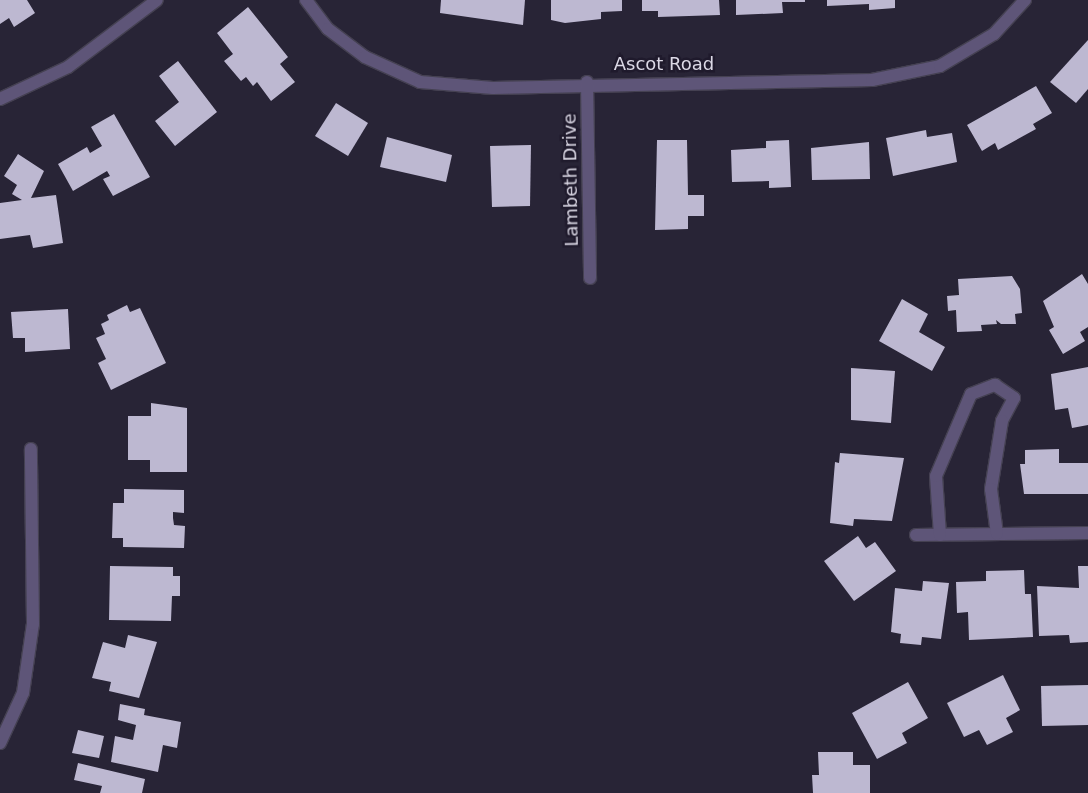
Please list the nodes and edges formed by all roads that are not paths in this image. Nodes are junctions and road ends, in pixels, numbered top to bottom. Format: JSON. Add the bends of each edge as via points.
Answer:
{"nodes":[{"id":1,"x":157,"y":0,"type":"edge"},
{"id":2,"x":306,"y":0,"type":"edge"},
{"id":3,"x":1025,"y":0,"type":"edge"},
{"id":4,"x":587,"y":82,"type":"junction"},
{"id":5,"x":0,"y":99,"type":"edge"},
{"id":6,"x":590,"y":278,"type":"dead end"},
{"id":7,"x":31,"y":449,"type":"dead end"},
{"id":8,"x":1088,"y":532,"type":"edge"},
{"id":9,"x":997,"y":534,"type":"junction"},
{"id":10,"x":940,"y":535,"type":"junction"},
{"id":11,"x":916,"y":536,"type":"dead end"},
{"id":12,"x":0,"y":743,"type":"edge"}],
"edges":[{"from":1,"to":5,"type":"street","via":[[68,67]]},
{"from":2,"to":4,"type":"street","name":"Ascot Road","via":[[328,29],[365,57],[420,82],[493,88]]},
{"from":3,"to":4,"type":"street","name":"Ascot Road","via":[[994,34],[940,66],[872,80]]},
{"from":4,"to":6,"type":"street","name":"Lambeth Drive"},
{"from":7,"to":12,"type":"street","via":[[33,624],[23,693]]},
{"from":8,"to":9,"type":"street"},
{"from":9,"to":10,"type":"street"},
{"from":9,"to":10,"type":"street","via":[[991,489],[1002,421],[1014,398],[995,385],[971,394],[936,476]]},
{"from":10,"to":11,"type":"street"}]}
